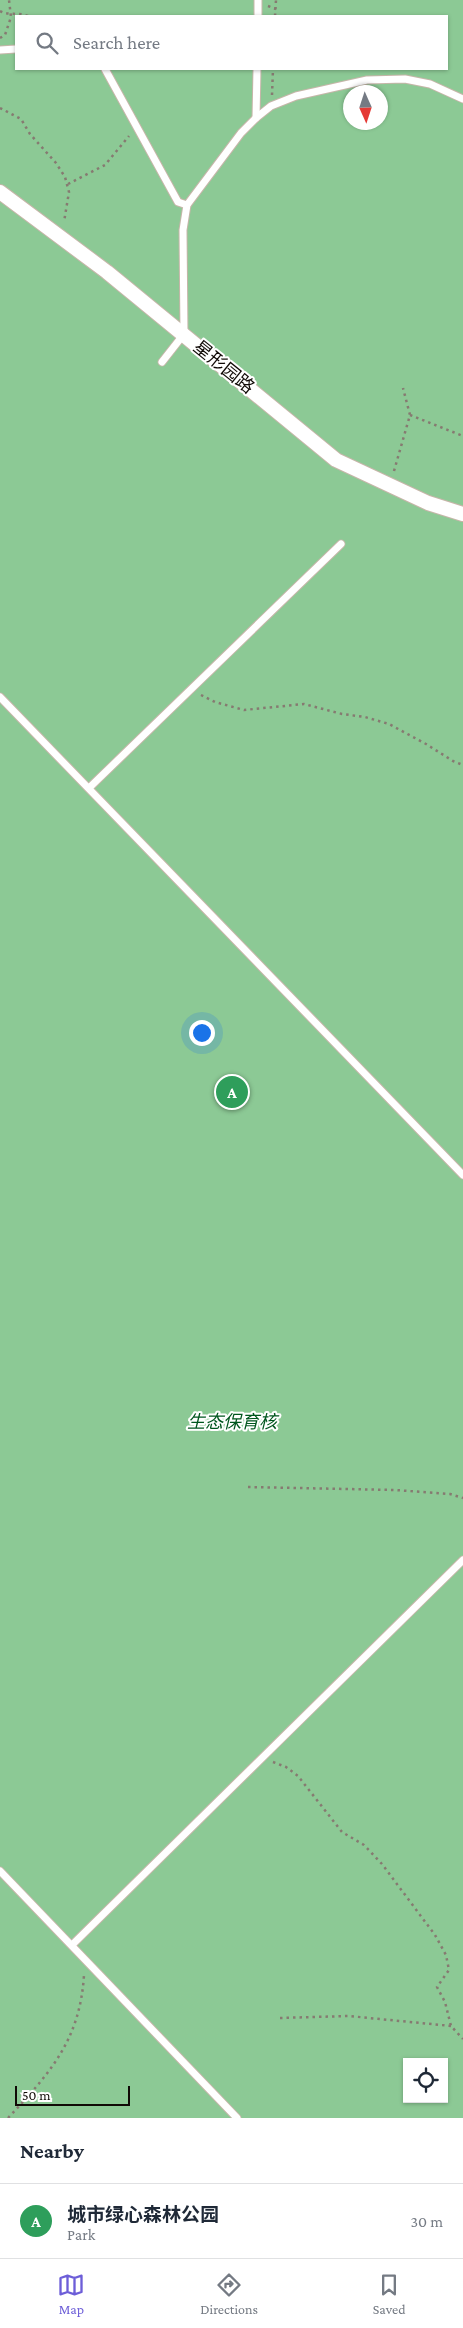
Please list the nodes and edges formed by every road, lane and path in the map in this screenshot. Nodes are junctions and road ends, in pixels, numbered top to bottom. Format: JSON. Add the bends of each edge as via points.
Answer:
{"nodes":[{"id":1,"x":8,"y":0,"type":"edge"},
{"id":2,"x":258,"y":0,"type":"edge"},
{"id":3,"x":276,"y":0,"type":"edge"},
{"id":4,"x":0,"y":11,"type":"edge"},
{"id":5,"x":11,"y":14,"type":"junction"},
{"id":6,"x":26,"y":15,"type":"edge"},
{"id":7,"x":258,"y":15,"type":"edge"},
{"id":8,"x":275,"y":15,"type":"edge"},
{"id":9,"x":0,"y":38,"type":"edge"},
{"id":10,"x":15,"y":49,"type":"edge"},
{"id":11,"x":0,"y":50,"type":"edge"},
{"id":12,"x":106,"y":70,"type":"edge"},
{"id":13,"x":257,"y":70,"type":"edge"},
{"id":14,"x":273,"y":70,"type":"edge"},
{"id":15,"x":463,"y":99,"type":"edge"},
{"id":16,"x":271,"y":106,"type":"junction"},
{"id":17,"x":0,"y":108,"type":"edge"},
{"id":18,"x":256,"y":118,"type":"junction"},
{"id":19,"x":138,"y":129,"type":"junction"},
{"id":20,"x":68,"y":184,"type":"junction"},
{"id":21,"x":0,"y":192,"type":"edge"},
{"id":22,"x":187,"y":205,"type":"junction"},
{"id":23,"x":55,"y":232,"type":"junction"},
{"id":24,"x":184,"y":334,"type":"junction"},
{"id":25,"x":162,"y":362,"type":"dead end"},
{"id":26,"x":403,"y":388,"type":"dead end"},
{"id":27,"x":410,"y":415,"type":"junction"},
{"id":28,"x":463,"y":436,"type":"edge"},
{"id":29,"x":390,"y":486,"type":"junction"},
{"id":30,"x":463,"y":514,"type":"edge"},
{"id":31,"x":341,"y":544,"type":"dead end"},
{"id":32,"x":190,"y":690,"type":"junction"},
{"id":33,"x":0,"y":697,"type":"edge"},
{"id":34,"x":463,"y":765,"type":"edge"},
{"id":35,"x":89,"y":788,"type":"junction"},
{"id":36,"x":463,"y":1175,"type":"edge"},
{"id":37,"x":248,"y":1487,"type":"dead end"},
{"id":38,"x":463,"y":1498,"type":"edge"},
{"id":39,"x":463,"y":1560,"type":"edge"},
{"id":40,"x":263,"y":1757,"type":"junction"},
{"id":41,"x":0,"y":1871,"type":"edge"},
{"id":42,"x":72,"y":1945,"type":"junction"},
{"id":43,"x":85,"y":1959,"type":"junction"},
{"id":44,"x":280,"y":2018,"type":"dead end"},
{"id":45,"x":451,"y":2026,"type":"junction"},
{"id":46,"x":463,"y":2038,"type":"edge"},
{"id":47,"x":8,"y":2118,"type":"edge"},
{"id":48,"x":237,"y":2118,"type":"edge"}],
"edges":[{"from":1,"to":5,"type":"path"},
{"from":2,"to":7,"type":"lane"},
{"from":3,"to":8,"type":"path"},
{"from":4,"to":5,"type":"path"},
{"from":5,"to":6,"type":"path"},
{"from":5,"to":9,"type":"path","via":[[8,29]]},
{"from":10,"to":11,"type":"lane"},
{"from":12,"to":19,"type":"lane"},
{"from":13,"to":18,"type":"lane"},
{"from":14,"to":16,"type":"path"},
{"from":15,"to":16,"type":"lane","via":[[430,84],[388,78],[325,89]]},
{"from":16,"to":18,"type":"lane"},
{"from":17,"to":20,"type":"path","via":[[21,119],[56,163]]},
{"from":18,"to":22,"type":"lane","via":[[240,133]]},
{"from":19,"to":20,"type":"path","via":[[105,165]]},
{"from":19,"to":22,"type":"lane","via":[[178,202]]},
{"from":20,"to":23,"type":"path","via":[[66,214]]},
{"from":21,"to":23,"type":"street","name":"星形园路"},
{"from":22,"to":24,"type":"lane","via":[[183,230]]},
{"from":23,"to":24,"type":"street","name":"星形园路"},
{"from":24,"to":25,"type":"lane"},
{"from":24,"to":29,"type":"street","name":"星形园路","via":[[336,460]]},
{"from":26,"to":27,"type":"path"},
{"from":27,"to":28,"type":"path"},
{"from":27,"to":29,"type":"path"},
{"from":29,"to":30,"type":"street","name":"星形园路"},
{"from":31,"to":32,"type":"lane"},
{"from":32,"to":34,"type":"path","via":[[215,702],[244,710],[304,704],[365,717],[389,724]]},
{"from":32,"to":35,"type":"lane"},
{"from":33,"to":35,"type":"lane"},
{"from":35,"to":36,"type":"lane"},
{"from":37,"to":38,"type":"path","via":[[403,1490]]},
{"from":39,"to":40,"type":"lane"},
{"from":40,"to":42,"type":"lane"},
{"from":40,"to":45,"type":"path","via":[[298,1776],[342,1832],[364,1845],[382,1864],[434,1935],[446,1955],[449,1970],[437,1987]]},
{"from":41,"to":42,"type":"lane"},
{"from":42,"to":43,"type":"lane"},
{"from":43,"to":47,"type":"path","via":[[76,2027],[41,2083]]},
{"from":43,"to":48,"type":"lane"},
{"from":44,"to":45,"type":"path","via":[[349,2016]]},
{"from":45,"to":46,"type":"path"}]}
